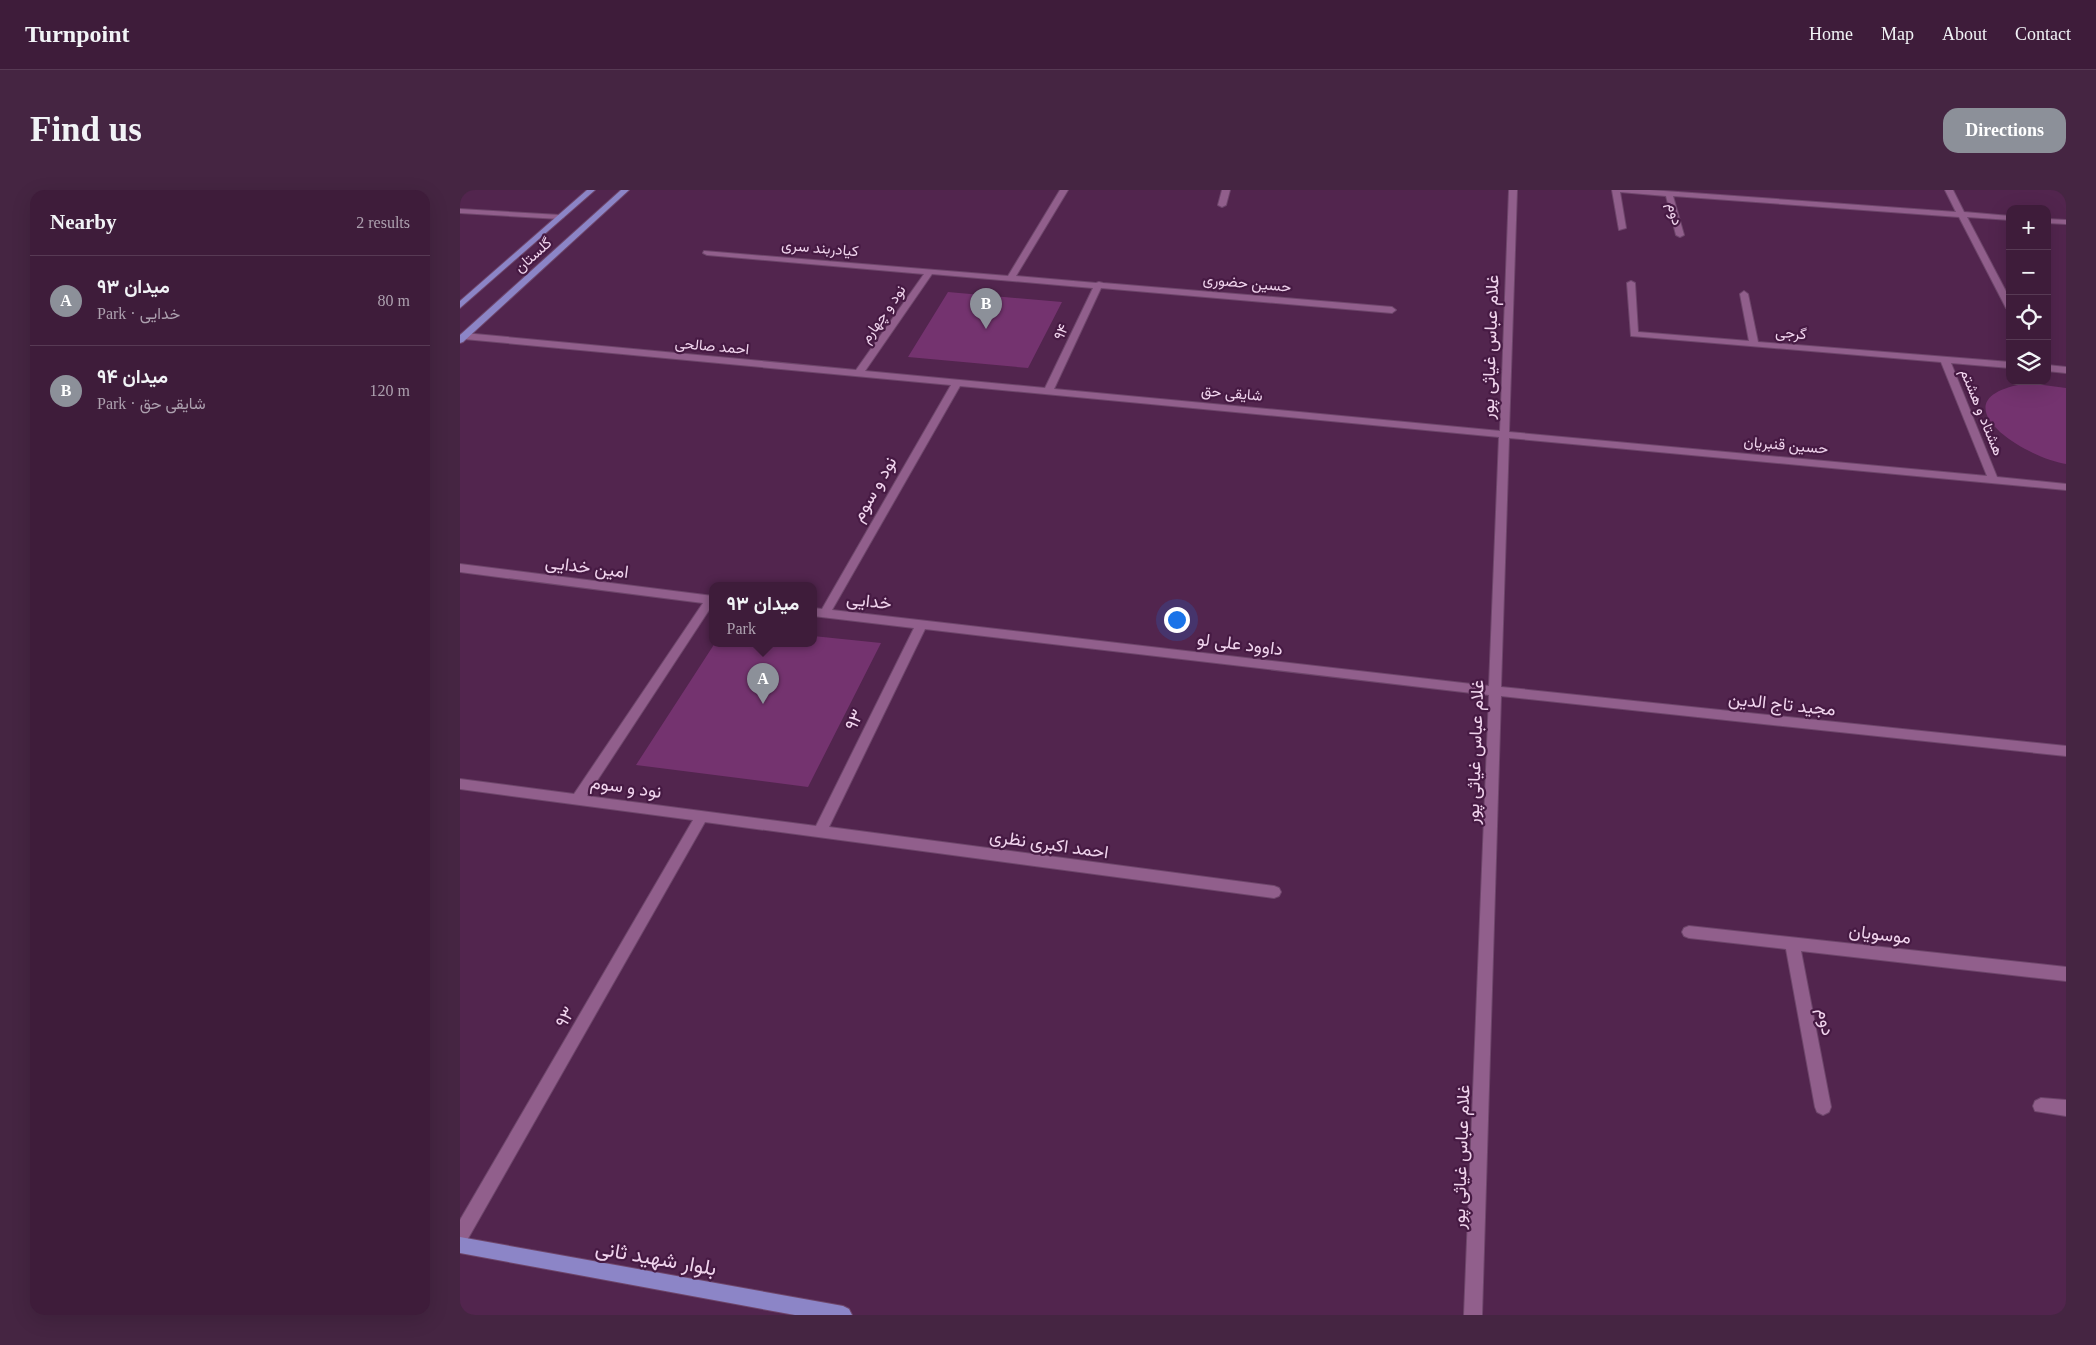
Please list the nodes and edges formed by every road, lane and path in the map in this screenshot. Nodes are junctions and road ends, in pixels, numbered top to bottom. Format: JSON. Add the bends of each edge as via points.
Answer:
{"nodes":[{"id":1,"x":591,"y":190,"type":"edge"},
{"id":2,"x":625,"y":190,"type":"edge"},
{"id":3,"x":1064,"y":190,"type":"edge"},
{"id":4,"x":1226,"y":190,"type":"edge"},
{"id":5,"x":1513,"y":190,"type":"edge"},
{"id":6,"x":1618,"y":190,"type":"edge"},
{"id":7,"x":1949,"y":190,"type":"edge"},
{"id":8,"x":1669,"y":194,"type":"junction"},
{"id":9,"x":1222,"y":205,"type":"dead end"},
{"id":10,"x":460,"y":211,"type":"edge"},
{"id":11,"x":1961,"y":215,"type":"junction"},
{"id":12,"x":560,"y":217,"type":"junction"},
{"id":13,"x":2006,"y":218,"type":"edge"},
{"id":14,"x":2051,"y":221,"type":"edge"},
{"id":15,"x":2066,"y":222,"type":"edge"},
{"id":16,"x":1622,"y":228,"type":"dead end"},
{"id":17,"x":1680,"y":235,"type":"dead end"},
{"id":18,"x":707,"y":253,"type":"dead end"},
{"id":19,"x":930,"y":271,"type":"junction"},
{"id":20,"x":1011,"y":278,"type":"junction"},
{"id":21,"x":1631,"y":282,"type":"dead end"},
{"id":22,"x":1099,"y":284,"type":"junction"},
{"id":23,"x":1744,"y":294,"type":"dead end"},
{"id":24,"x":2006,"y":300,"type":"edge"},
{"id":25,"x":460,"y":305,"type":"edge"},
{"id":26,"x":1392,"y":310,"type":"dead end"},
{"id":27,"x":462,"y":338,"type":"edge"},
{"id":28,"x":1754,"y":344,"type":"junction"},
{"id":29,"x":1945,"y":360,"type":"junction"},
{"id":30,"x":2006,"y":365,"type":"edge"},
{"id":31,"x":2051,"y":368,"type":"edge"},
{"id":32,"x":2066,"y":370,"type":"edge"},
{"id":33,"x":859,"y":373,"type":"junction"},
{"id":34,"x":956,"y":383,"type":"junction"},
{"id":35,"x":1048,"y":391,"type":"junction"},
{"id":36,"x":1504,"y":434,"type":"junction"},
{"id":37,"x":1993,"y":480,"type":"junction"},
{"id":38,"x":2066,"y":487,"type":"edge"},
{"id":39,"x":460,"y":568,"type":"edge"},
{"id":40,"x":709,"y":600,"type":"edge"},
{"id":41,"x":709,"y":604,"type":"edge"},
{"id":42,"x":819,"y":613,"type":"edge"},
{"id":43,"x":922,"y":624,"type":"junction"},
{"id":44,"x":1495,"y":691,"type":"junction"},
{"id":45,"x":2066,"y":751,"type":"edge"},
{"id":46,"x":460,"y":784,"type":"edge"},
{"id":47,"x":577,"y":800,"type":"junction"},
{"id":48,"x":702,"y":816,"type":"junction"},
{"id":49,"x":820,"y":832,"type":"junction"},
{"id":50,"x":1274,"y":892,"type":"dead end"},
{"id":51,"x":1689,"y":932,"type":"dead end"},
{"id":52,"x":1792,"y":943,"type":"junction"},
{"id":53,"x":2066,"y":974,"type":"edge"},
{"id":54,"x":2041,"y":1106,"type":"dead end"},
{"id":55,"x":1822,"y":1107,"type":"dead end"},
{"id":56,"x":2066,"y":1108,"type":"edge"},
{"id":57,"x":460,"y":1236,"type":"edge"},
{"id":58,"x":460,"y":1245,"type":"edge"},
{"id":59,"x":843,"y":1315,"type":"edge"},
{"id":60,"x":1473,"y":1315,"type":"edge"}],
"edges":[{"from":1,"to":12,"type":"main road","name":"گلستان"},
{"from":2,"to":27,"type":"main road","name":"گلستان"},
{"from":3,"to":20,"type":"street"},
{"from":4,"to":9,"type":"street"},
{"from":5,"to":36,"type":"street","name":"غلام عباس غیاثی ‌پور"},
{"from":6,"to":8,"type":"street"},
{"from":6,"to":16,"type":"street"},
{"from":7,"to":11,"type":"street"},
{"from":8,"to":11,"type":"street"},
{"from":8,"to":17,"type":"street","name":"دوم"},
{"from":10,"to":12,"type":"street"},
{"from":11,"to":13,"type":"street"},
{"from":11,"to":24,"type":"street"},
{"from":12,"to":25,"type":"main road","name":"گلستان"},
{"from":14,"to":15,"type":"street"},
{"from":18,"to":19,"type":"street","name":"کیادربند سری"},
{"from":19,"to":20,"type":"street","name":"کیادربند سری"},
{"from":19,"to":33,"type":"street","name":"نود و چهارم"},
{"from":20,"to":22,"type":"street","name":"حسین حضوری"},
{"from":21,"to":28,"type":"street","name":"گرجی","via":[[1634,334]]},
{"from":22,"to":26,"type":"street","name":"حسین حضوری"},
{"from":22,"to":35,"type":"street","name":"۹۴"},
{"from":23,"to":28,"type":"street"},
{"from":27,"to":33,"type":"street","name":"احمد صالحی"},
{"from":28,"to":29,"type":"street","name":"گرجی"},
{"from":29,"to":30,"type":"street","name":"هشتاد و هشتم"},
{"from":29,"to":37,"type":"street","name":"هشتاد و هشتم"},
{"from":31,"to":32,"type":"street"},
{"from":33,"to":34,"type":"street","name":"احمد صالحی"},
{"from":34,"to":35,"type":"street","name":"شایقی حق"},
{"from":34,"to":42,"type":"street","name":"نود و سوم"},
{"from":35,"to":36,"type":"street","name":"شایقی حق"},
{"from":36,"to":37,"type":"street","name":"حسین قنبریان"},
{"from":36,"to":44,"type":"street","name":"غلام عباس غیاثی ‌پور"},
{"from":37,"to":38,"type":"street","name":"حسین قنبریان"},
{"from":39,"to":40,"type":"street","name":"امین خدایی"},
{"from":41,"to":47,"type":"street","name":"نود و سوم"},
{"from":42,"to":43,"type":"street","name":"خدایی"},
{"from":43,"to":44,"type":"street","name":"داوود علی لو"},
{"from":43,"to":49,"type":"street","name":"۹۳"},
{"from":44,"to":45,"type":"street","name":"مجید تاج الدین"},
{"from":44,"to":60,"type":"street","name":"غلام عباس غیاثی ‌پور"},
{"from":46,"to":47,"type":"street"},
{"from":47,"to":48,"type":"street","name":"نود و سوم"},
{"from":48,"to":49,"type":"street","name":"نود و سوم"},
{"from":48,"to":57,"type":"street","name":"۹۳"},
{"from":49,"to":50,"type":"street","name":"احمد اکبری نظری"},
{"from":51,"to":52,"type":"street","name":"موسویان"},
{"from":52,"to":53,"type":"street","name":"موسویان"},
{"from":52,"to":55,"type":"street","name":"دوم"},
{"from":54,"to":56,"type":"street"},
{"from":58,"to":59,"type":"main road","name":"بلوار شهید ثانی"}]}
